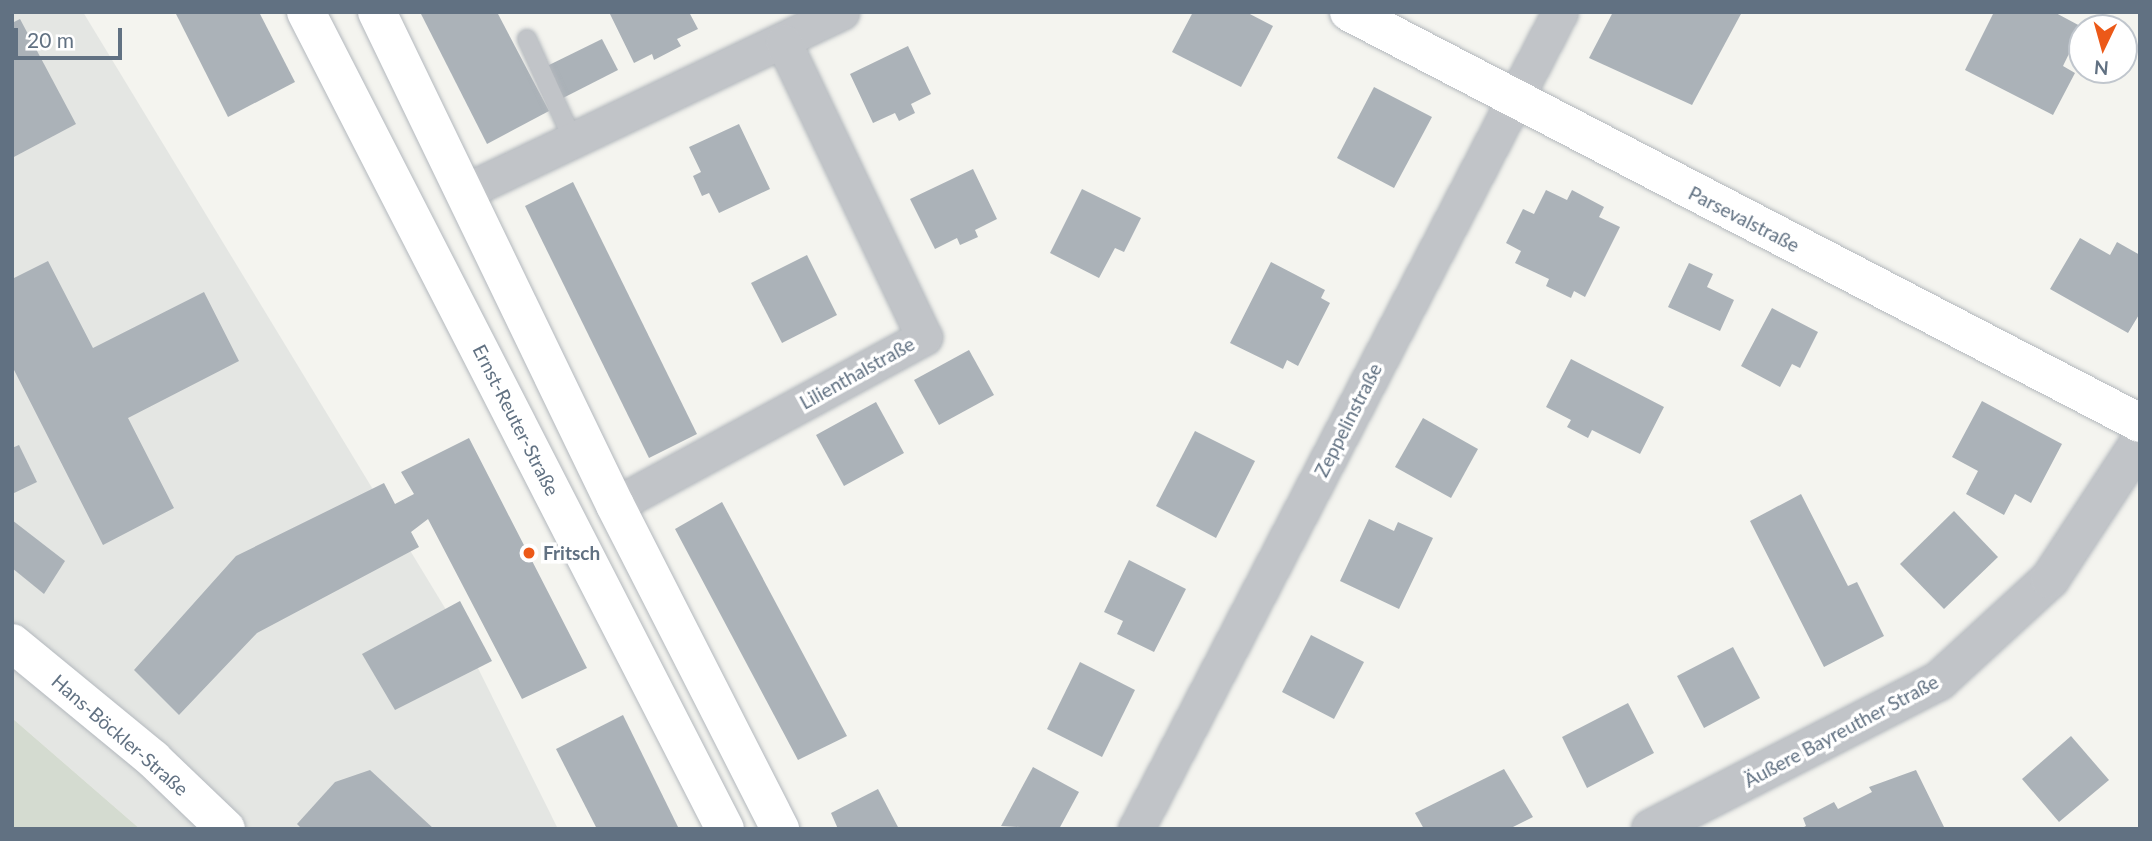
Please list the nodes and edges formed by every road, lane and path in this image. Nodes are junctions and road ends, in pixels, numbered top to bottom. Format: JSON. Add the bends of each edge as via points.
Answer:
{"nodes":[{"id":1,"x":306,"y":12,"type":"edge"},
{"id":2,"x":377,"y":12,"type":"edge"},
{"id":3,"x":841,"y":12,"type":"edge"},
{"id":4,"x":1349,"y":12,"type":"edge"},
{"id":5,"x":1560,"y":12,"type":"edge"},
{"id":6,"x":527,"y":39,"type":"dead end"},
{"id":7,"x":783,"y":42,"type":"junction"},
{"id":8,"x":1516,"y":100,"type":"junction"},
{"id":9,"x":573,"y":140,"type":"junction"},
{"id":10,"x":464,"y":192,"type":"junction"},
{"id":11,"x":2140,"y":424,"type":"edge"},
{"id":12,"x":2140,"y":442,"type":"edge"},
{"id":13,"x":615,"y":505,"type":"junction"},
{"id":14,"x":12,"y":643,"type":"edge"},
{"id":15,"x":226,"y":829,"type":"edge"},
{"id":16,"x":725,"y":829,"type":"edge"},
{"id":17,"x":780,"y":829,"type":"edge"},
{"id":18,"x":1136,"y":829,"type":"edge"},
{"id":19,"x":1651,"y":829,"type":"edge"}],
"edges":[{"from":1,"to":16,"type":"main road","name":"Ernst-Reuter-Straße"},
{"from":2,"to":10,"type":"main road"},
{"from":3,"to":7,"type":"street"},
{"from":4,"to":8,"type":"main road","name":"Parsevalstraße"},
{"from":5,"to":8,"type":"street","name":"Zeppelinstraße"},
{"from":6,"to":9,"type":"lane"},
{"from":7,"to":9,"type":"street"},
{"from":7,"to":13,"type":"street","name":"Lilienthalstraße","via":[[924,337]]},
{"from":8,"to":11,"type":"main road","name":"Parsevalstraße"},
{"from":8,"to":18,"type":"street","name":"Zeppelinstraße"},
{"from":9,"to":10,"type":"street"},
{"from":10,"to":13,"type":"main road"},
{"from":12,"to":19,"type":"street","name":"Äußere Bayreuther Straße","via":[[2050,579],[1939,681]]},
{"from":13,"to":17,"type":"main road"},
{"from":14,"to":15,"type":"main road","name":"Hans-Böckler-Straße","via":[[153,759]]}]}
